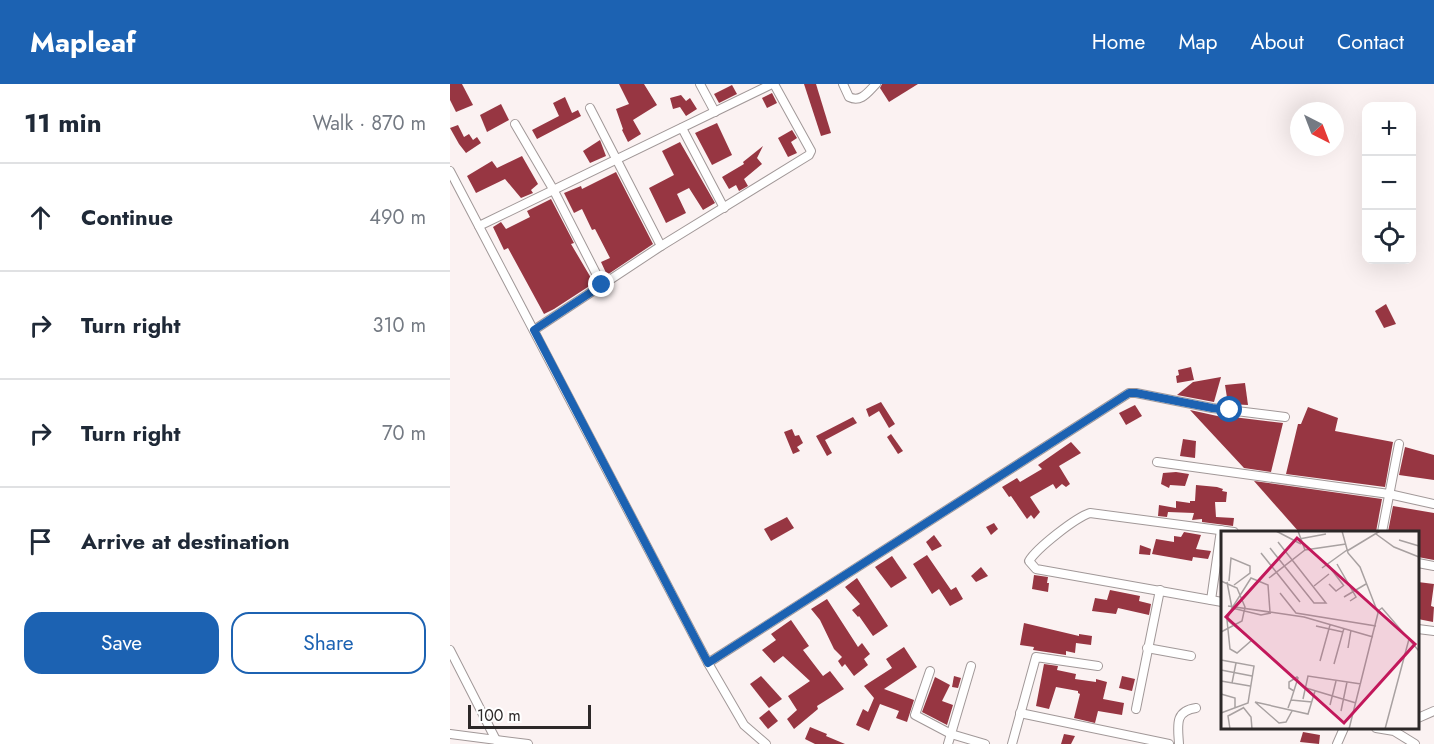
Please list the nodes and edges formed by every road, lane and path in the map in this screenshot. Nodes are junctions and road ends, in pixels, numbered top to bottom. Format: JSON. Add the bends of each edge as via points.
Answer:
{"nodes":[{"id":1,"x":700,"y":84,"type":"edge"},
{"id":2,"x":773,"y":84,"type":"edge"},
{"id":3,"x":843,"y":84,"type":"edge"},
{"id":4,"x":876,"y":84,"type":"edge"},
{"id":5,"x":590,"y":108,"type":"dead end"},
{"id":6,"x":715,"y":112,"type":"junction"},
{"id":7,"x":515,"y":124,"type":"dead end"},
{"id":8,"x":682,"y":128,"type":"junction"},
{"id":9,"x":617,"y":158,"type":"junction"},
{"id":10,"x":450,"y":171,"type":"edge"},
{"id":11,"x":552,"y":189,"type":"junction"},
{"id":12,"x":724,"y":208,"type":"junction"},
{"id":13,"x":479,"y":226,"type":"junction"},
{"id":14,"x":661,"y":246,"type":"junction"},
{"id":15,"x":602,"y":285,"type":"junction"},
{"id":16,"x":534,"y":330,"type":"junction"},
{"id":17,"x":1286,"y":417,"type":"dead end"},
{"id":18,"x":1399,"y":444,"type":"dead end"},
{"id":19,"x":1157,"y":462,"type":"dead end"},
{"id":20,"x":1389,"y":494,"type":"junction"},
{"id":21,"x":1434,"y":504,"type":"edge"},
{"id":22,"x":1221,"y":530,"type":"junction"},
{"id":23,"x":1228,"y":531,"type":"edge"},
{"id":24,"x":1382,"y":531,"type":"edge"},
{"id":25,"x":1419,"y":563,"type":"edge"},
{"id":26,"x":1434,"y":566,"type":"edge"},
{"id":27,"x":1160,"y":590,"type":"junction"},
{"id":28,"x":1211,"y":600,"type":"junction"},
{"id":29,"x":1221,"y":602,"type":"edge"},
{"id":30,"x":1419,"y":629,"type":"edge"},
{"id":31,"x":1434,"y":632,"type":"edge"},
{"id":32,"x":1147,"y":648,"type":"junction"},
{"id":33,"x":450,"y":650,"type":"edge"},
{"id":34,"x":1191,"y":656,"type":"dead end"},
{"id":35,"x":708,"y":663,"type":"junction"},
{"id":36,"x":972,"y":666,"type":"dead end"},
{"id":37,"x":1098,"y":666,"type":"dead end"},
{"id":38,"x":930,"y":671,"type":"dead end"},
{"id":39,"x":1196,"y":708,"type":"dead end"},
{"id":40,"x":1136,"y":709,"type":"dead end"},
{"id":41,"x":1434,"y":711,"type":"edge"},
{"id":42,"x":1020,"y":712,"type":"junction"},
{"id":43,"x":1419,"y":718,"type":"edge"},
{"id":44,"x":1344,"y":729,"type":"edge"},
{"id":45,"x":1398,"y":729,"type":"edge"},
{"id":46,"x":450,"y":734,"type":"edge"},
{"id":47,"x":951,"y":734,"type":"junction"},
{"id":48,"x":496,"y":740,"type":"junction"},
{"id":49,"x":758,"y":741,"type":"edge"},
{"id":50,"x":528,"y":744,"type":"edge"},
{"id":51,"x":766,"y":744,"type":"edge"},
{"id":52,"x":948,"y":744,"type":"edge"},
{"id":53,"x":985,"y":744,"type":"edge"},
{"id":54,"x":1012,"y":744,"type":"edge"},
{"id":55,"x":1169,"y":744,"type":"edge"},
{"id":56,"x":1179,"y":744,"type":"edge"},
{"id":57,"x":1336,"y":744,"type":"edge"},
{"id":58,"x":1415,"y":744,"type":"edge"}],
"edges":[{"from":1,"to":6,"type":"street"},
{"from":2,"to":6,"type":"street"},
{"from":2,"to":12,"type":"street","via":[[810,154]]},
{"from":3,"to":4,"type":"street","via":[[855,100]]},
{"from":5,"to":9,"type":"street"},
{"from":6,"to":8,"type":"street"},
{"from":7,"to":11,"type":"street"},
{"from":8,"to":9,"type":"street"},
{"from":8,"to":12,"type":"street"},
{"from":9,"to":11,"type":"street"},
{"from":9,"to":14,"type":"street"},
{"from":10,"to":13,"type":"street"},
{"from":11,"to":13,"type":"street"},
{"from":11,"to":15,"type":"street"},
{"from":12,"to":14,"type":"street"},
{"from":13,"to":16,"type":"street"},
{"from":14,"to":15,"type":"street"},
{"from":15,"to":16,"type":"street"},
{"from":16,"to":35,"type":"street"},
{"from":17,"to":35,"type":"street","via":[[1129,393]]},
{"from":18,"to":20,"type":"street"},
{"from":19,"to":20,"type":"street"},
{"from":20,"to":21,"type":"street"},
{"from":20,"to":24,"type":"street"},
{"from":22,"to":23,"type":"street"},
{"from":22,"to":27,"type":"street","via":[[1090,513],[1029,561],[1036,570]]},
{"from":22,"to":28,"type":"street"},
{"from":25,"to":26,"type":"street"},
{"from":27,"to":28,"type":"street"},
{"from":27,"to":32,"type":"street"},
{"from":28,"to":29,"type":"street"},
{"from":30,"to":31,"type":"street"},
{"from":32,"to":34,"type":"street"},
{"from":32,"to":40,"type":"street"},
{"from":33,"to":48,"type":"street"},
{"from":35,"to":49,"type":"street","via":[[744,725]]},
{"from":36,"to":47,"type":"street"},
{"from":37,"to":42,"type":"street","via":[[1036,657]]},
{"from":38,"to":47,"type":"street","via":[[915,716]]},
{"from":39,"to":56,"type":"street","via":[[1181,714]]},
{"from":41,"to":43,"type":"street"},
{"from":42,"to":54,"type":"street"},
{"from":42,"to":55,"type":"street"},
{"from":44,"to":57,"type":"street"},
{"from":45,"to":58,"type":"street"},
{"from":46,"to":48,"type":"street"},
{"from":47,"to":52,"type":"street"},
{"from":47,"to":53,"type":"street"},
{"from":48,"to":50,"type":"street"},
{"from":49,"to":51,"type":"street"}]}
